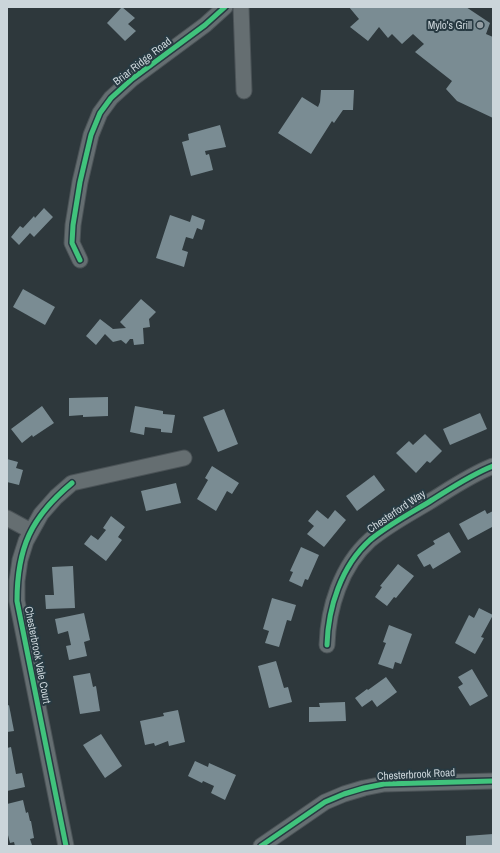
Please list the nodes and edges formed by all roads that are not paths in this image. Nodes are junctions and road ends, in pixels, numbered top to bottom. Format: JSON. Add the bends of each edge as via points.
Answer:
{"nodes":[{"id":1,"x":225,"y":7,"type":"edge"},
{"id":2,"x":241,"y":7,"type":"edge"},
{"id":3,"x":244,"y":91,"type":"dead end"},
{"id":4,"x":80,"y":260,"type":"dead end"},
{"id":5,"x":184,"y":458,"type":"dead end"},
{"id":6,"x":493,"y":466,"type":"edge"},
{"id":7,"x":7,"y":518,"type":"edge"},
{"id":8,"x":31,"y":531,"type":"junction"},
{"id":9,"x":327,"y":645,"type":"dead end"},
{"id":10,"x":493,"y":781,"type":"edge"},
{"id":11,"x":66,"y":846,"type":"edge"},
{"id":12,"x":261,"y":846,"type":"edge"}],
"edges":[{"from":1,"to":4,"type":"street","name":"Briar Ridge Road","via":[[132,79],[111,98],[100,113],[91,135],[73,225],[72,243]]},
{"from":2,"to":3,"type":"street"},
{"from":5,"to":8,"type":"street","name":"Chesterbrook Vale Court","via":[[72,484],[41,514]]},
{"from":6,"to":9,"type":"street","name":"Chesterford Way","via":[[472,475],[370,540],[348,567],[338,589],[331,612]]},
{"from":7,"to":8,"type":"street"},
{"from":8,"to":11,"type":"street","name":"Chesterbrook Vale Court","via":[[20,560],[17,601]]},
{"from":10,"to":12,"type":"street","name":"Chesterbrook Road","via":[[384,784],[364,788],[325,802]]}]}
